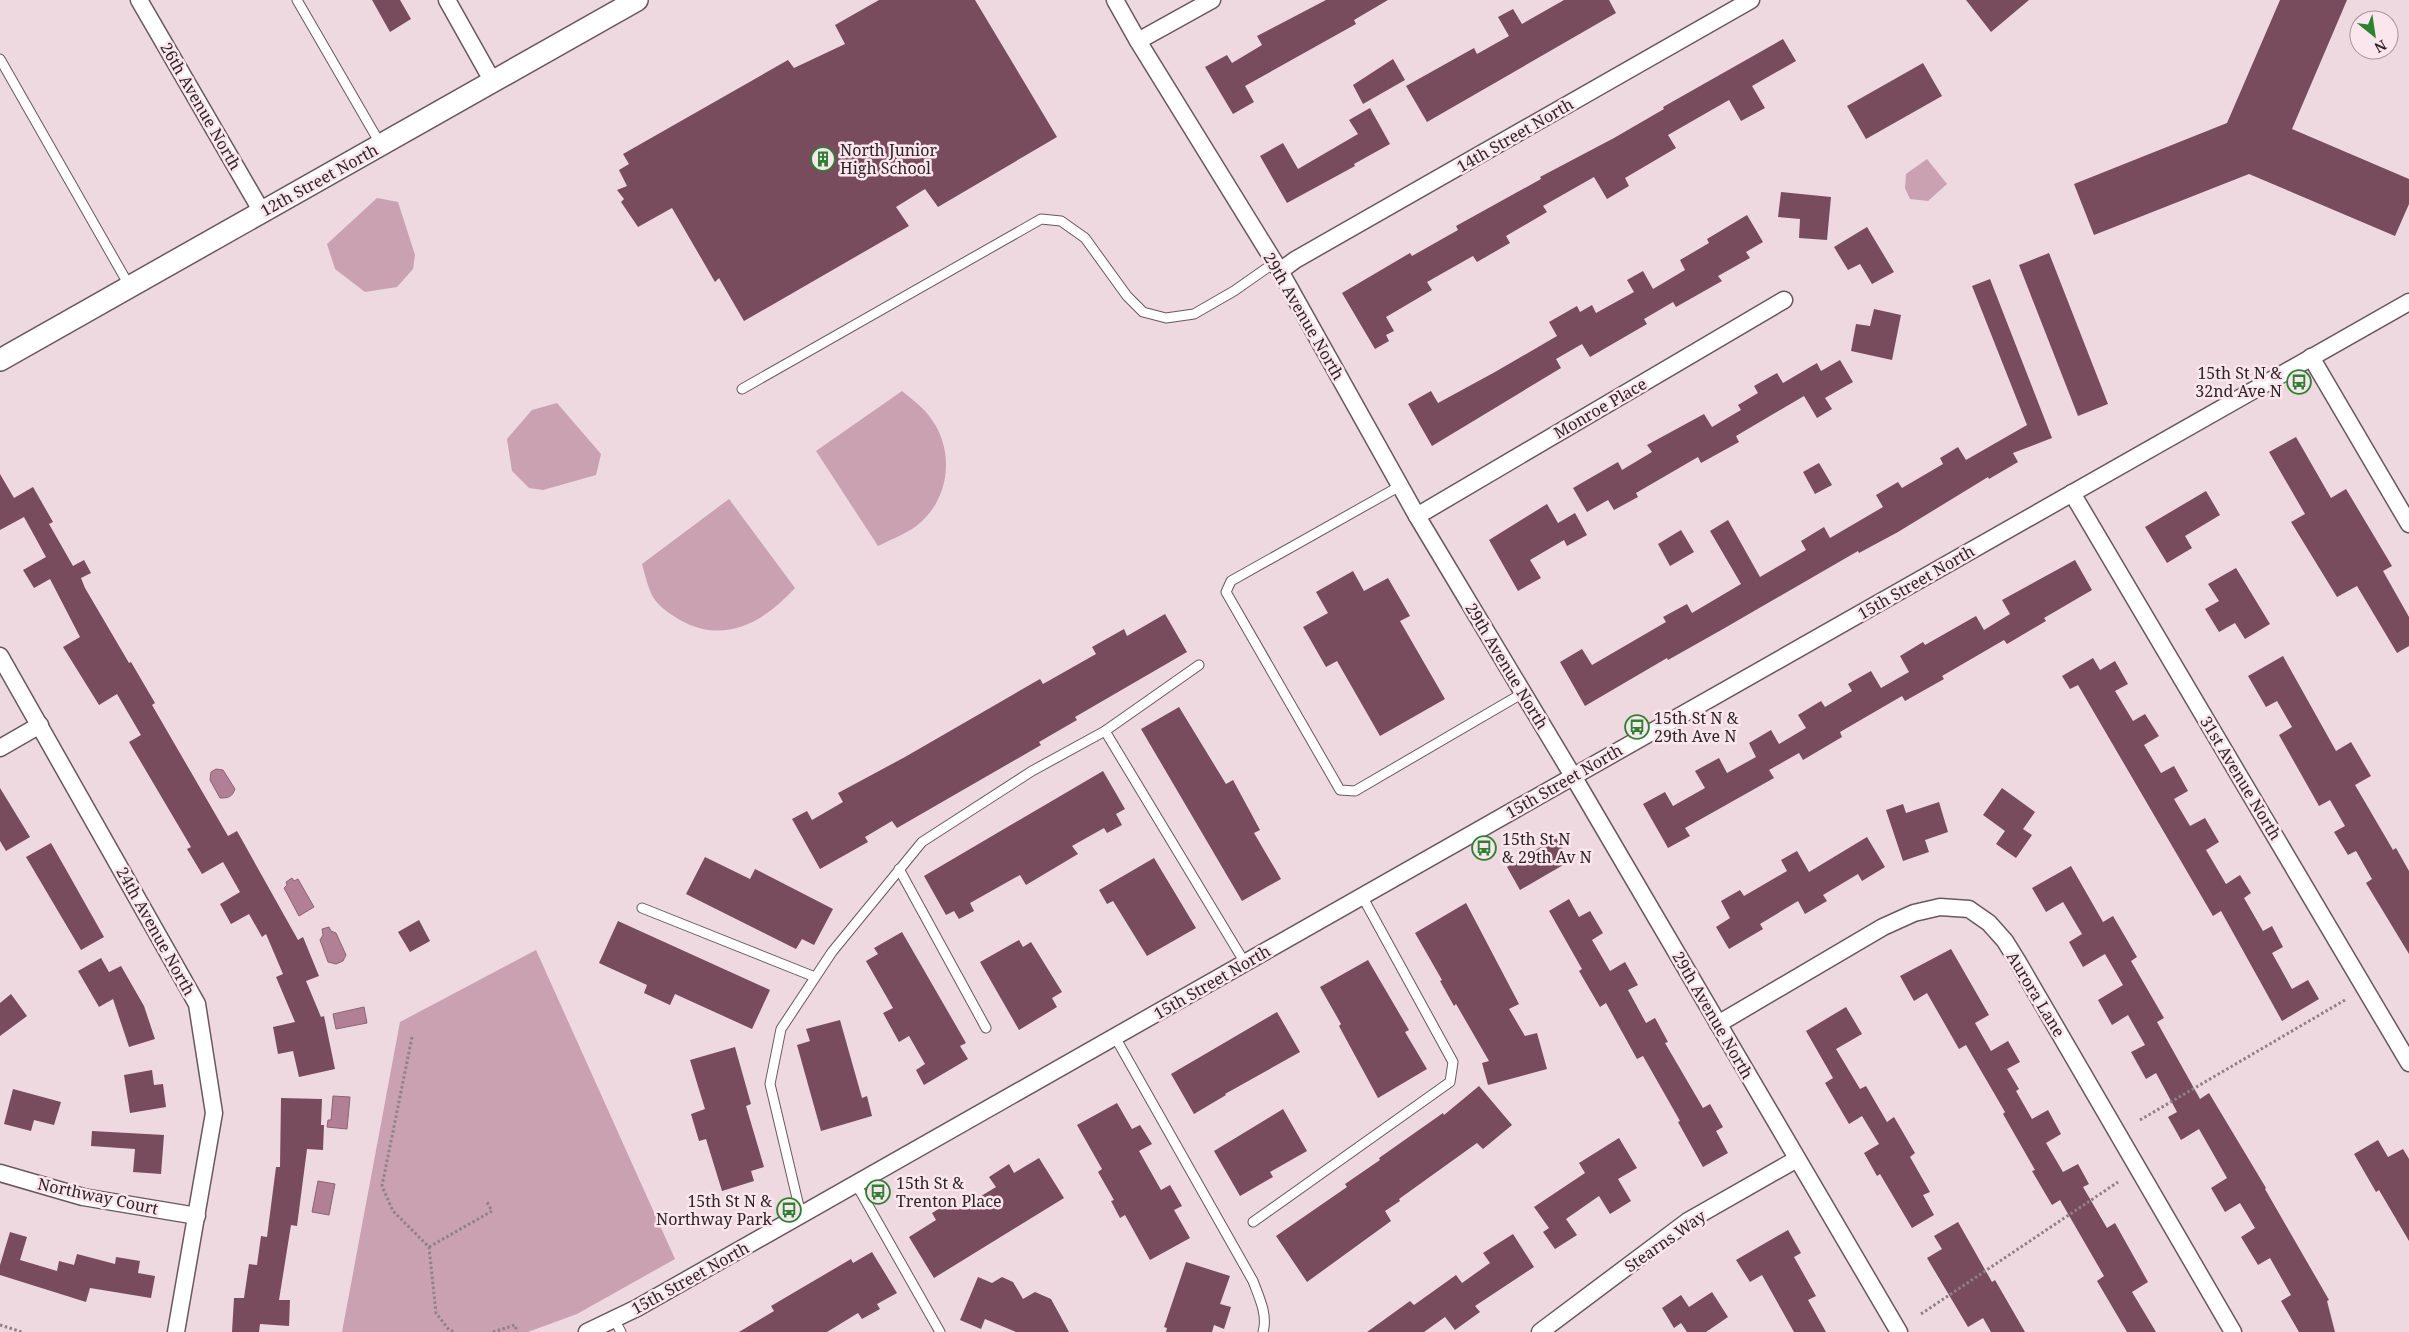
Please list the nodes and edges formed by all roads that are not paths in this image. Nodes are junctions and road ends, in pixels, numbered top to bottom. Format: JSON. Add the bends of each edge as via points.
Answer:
{"nodes":[{"id":1,"x":139,"y":0,"type":"edge"},
{"id":2,"x":297,"y":0,"type":"edge"},
{"id":3,"x":446,"y":0,"type":"edge"},
{"id":4,"x":1115,"y":0,"type":"edge"},
{"id":5,"x":1212,"y":0,"type":"edge"},
{"id":6,"x":1751,"y":0,"type":"edge"},
{"id":7,"x":625,"y":3,"type":"edge"},
{"id":8,"x":1138,"y":42,"type":"junction"},
{"id":9,"x":0,"y":59,"type":"edge"},
{"id":10,"x":493,"y":82,"type":"junction"},
{"id":11,"x":381,"y":145,"type":"junction"},
{"id":12,"x":262,"y":212,"type":"junction"},
{"id":13,"x":1277,"y":267,"type":"junction"},
{"id":14,"x":130,"y":287,"type":"junction"},
{"id":15,"x":1784,"y":300,"type":"dead end"},
{"id":16,"x":2409,"y":302,"type":"edge"},
{"id":17,"x":2311,"y":358,"type":"junction"},
{"id":18,"x":0,"y":360,"type":"edge"},
{"id":19,"x":742,"y":389,"type":"dead end"},
{"id":20,"x":1400,"y":486,"type":"junction"},
{"id":21,"x":2072,"y":493,"type":"junction"},
{"id":22,"x":1417,"y":516,"type":"junction"},
{"id":23,"x":2409,"y":524,"type":"edge"},
{"id":24,"x":0,"y":656,"type":"edge"},
{"id":25,"x":1199,"y":665,"type":"dead end"},
{"id":26,"x":1523,"y":693,"type":"junction"},
{"id":27,"x":40,"y":725,"type":"junction"},
{"id":28,"x":1105,"y":731,"type":"junction"},
{"id":29,"x":0,"y":748,"type":"edge"},
{"id":30,"x":1573,"y":776,"type":"junction"},
{"id":31,"x":899,"y":869,"type":"junction"},
{"id":32,"x":1362,"y":896,"type":"junction"},
{"id":33,"x":642,"y":908,"type":"dead end"},
{"id":34,"x":1245,"y":963,"type":"junction"},
{"id":35,"x":815,"y":977,"type":"junction"},
{"id":36,"x":1718,"y":1024,"type":"junction"},
{"id":37,"x":986,"y":1028,"type":"dead end"},
{"id":38,"x":1115,"y":1037,"type":"junction"},
{"id":39,"x":2409,"y":1063,"type":"edge"},
{"id":40,"x":1797,"y":1159,"type":"junction"},
{"id":41,"x":0,"y":1173,"type":"edge"},
{"id":42,"x":856,"y":1184,"type":"junction"},
{"id":43,"x":801,"y":1215,"type":"junction"},
{"id":44,"x":197,"y":1216,"type":"junction"},
{"id":45,"x":1253,"y":1222,"type":"dead end"},
{"id":46,"x":618,"y":1326,"type":"edge"},
{"id":47,"x":176,"y":1332,"type":"edge"},
{"id":48,"x":587,"y":1332,"type":"edge"},
{"id":49,"x":940,"y":1332,"type":"edge"},
{"id":50,"x":1263,"y":1332,"type":"edge"},
{"id":51,"x":1540,"y":1332,"type":"edge"},
{"id":52,"x":1899,"y":1332,"type":"edge"},
{"id":53,"x":2233,"y":1332,"type":"edge"}],
"edges":[{"from":1,"to":12,"type":"street","name":"26th Avenue North"},
{"from":2,"to":11,"type":"lane"},
{"from":3,"to":10,"type":"street"},
{"from":4,"to":8,"type":"street","name":"29th Avenue North"},
{"from":5,"to":8,"type":"street"},
{"from":6,"to":13,"type":"street","name":"14th Street North","via":[[1295,260]]},
{"from":7,"to":10,"type":"street","name":"12th Street North"},
{"from":8,"to":13,"type":"street","name":"29th Avenue North"},
{"from":9,"to":14,"type":"lane"},
{"from":10,"to":11,"type":"street","name":"12th Street North"},
{"from":11,"to":12,"type":"street","name":"12th Street North"},
{"from":12,"to":14,"type":"street","name":"12th Street North"},
{"from":13,"to":19,"type":"lane","via":[[1194,314],[1166,318],[1143,312],[1085,238],[1061,221],[1041,219]]},
{"from":13,"to":20,"type":"street","name":"29th Avenue North"},
{"from":14,"to":18,"type":"street","name":"12th Street North"},
{"from":15,"to":22,"type":"street","name":"Monroe Place"},
{"from":16,"to":17,"type":"street","name":"15th Street North"},
{"from":17,"to":21,"type":"street","name":"15th Street North"},
{"from":17,"to":23,"type":"street"},
{"from":20,"to":22,"type":"street","name":"29th Avenue North"},
{"from":20,"to":26,"type":"lane","via":[[1231,582],[1226,592],[1340,790],[1355,791]]},
{"from":21,"to":30,"type":"street","name":"15th Street North"},
{"from":21,"to":39,"type":"street","name":"31st Avenue North"},
{"from":22,"to":26,"type":"street","name":"29th Avenue North"},
{"from":24,"to":27,"type":"street","name":"24th Avenue North"},
{"from":25,"to":28,"type":"lane"},
{"from":26,"to":30,"type":"street","name":"29th Avenue North"},
{"from":27,"to":29,"type":"street"},
{"from":27,"to":44,"type":"street","name":"24th Avenue North","via":[[198,1004],[214,1113]]},
{"from":28,"to":31,"type":"lane","via":[[1032,771],[922,842]]},
{"from":28,"to":34,"type":"lane"},
{"from":30,"to":32,"type":"street","name":"15th Street North"},
{"from":30,"to":36,"type":"street","name":"29th Avenue North"},
{"from":31,"to":35,"type":"lane"},
{"from":31,"to":37,"type":"lane"},
{"from":32,"to":34,"type":"street","name":"15th Street North"},
{"from":32,"to":45,"type":"lane","via":[[1453,1062],[1450,1082]]},
{"from":33,"to":35,"type":"lane"},
{"from":34,"to":38,"type":"street","name":"15th Street North"},
{"from":35,"to":43,"type":"lane","via":[[780,1029],[770,1084]]},
{"from":36,"to":40,"type":"street","name":"29th Avenue North"},
{"from":36,"to":53,"type":"street","name":"Aurora Lane","via":[[1883,927],[1914,913],[1940,907],[1969,909],[2005,941]]},
{"from":38,"to":42,"type":"street","name":"15th Street North"},
{"from":38,"to":50,"type":"lane","via":[[1253,1282],[1263,1306]]},
{"from":40,"to":51,"type":"street","name":"Stearns Way","via":[[1688,1221]]},
{"from":40,"to":52,"type":"street","name":"29th Avenue North"},
{"from":41,"to":44,"type":"street","name":"Northway Court","via":[[84,1197]]},
{"from":42,"to":43,"type":"street","name":"15th Street North"},
{"from":42,"to":49,"type":"lane"},
{"from":43,"to":46,"type":"street","name":"15th Street North"},
{"from":44,"to":47,"type":"street","name":"24th Avenue North"},
{"from":46,"to":48,"type":"street","name":"15th Street North"}]}
